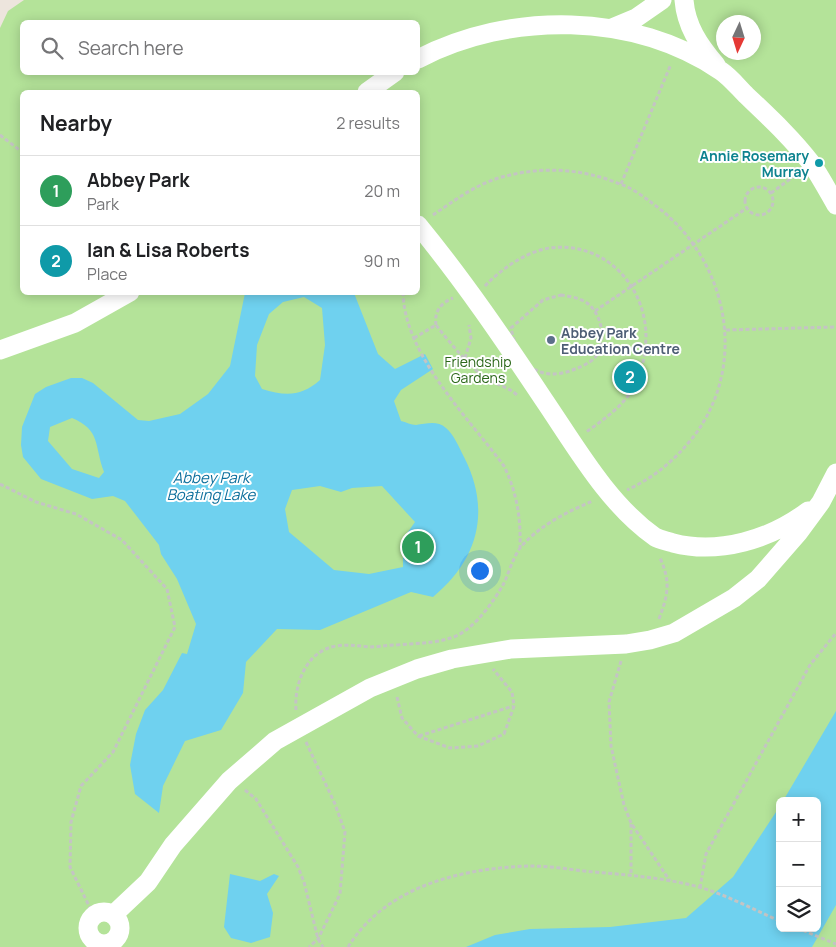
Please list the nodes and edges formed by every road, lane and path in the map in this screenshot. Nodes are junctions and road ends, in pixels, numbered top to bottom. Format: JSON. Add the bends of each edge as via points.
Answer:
{"nodes":[{"id":1,"x":662,"y":0,"type":"edge"},
{"id":2,"x":684,"y":0,"type":"edge"},
{"id":3,"x":612,"y":28,"type":"junction"},
{"id":4,"x":678,"y":48,"type":"junction"},
{"id":5,"x":420,"y":58,"type":"edge"},
{"id":6,"x":722,"y":72,"type":"junction"},
{"id":7,"x":391,"y":75,"type":"edge"},
{"id":8,"x":370,"y":90,"type":"edge"},
{"id":9,"x":0,"y":134,"type":"edge"},
{"id":10,"x":20,"y":150,"type":"edge"},
{"id":11,"x":811,"y":163,"type":"junction"},
{"id":12,"x":622,"y":184,"type":"junction"},
{"id":13,"x":771,"y":193,"type":"junction"},
{"id":14,"x":836,"y":205,"type":"edge"},
{"id":15,"x":747,"y":208,"type":"junction"},
{"id":16,"x":420,"y":225,"type":"edge"},
{"id":17,"x":420,"y":229,"type":"edge"},
{"id":18,"x":693,"y":243,"type":"junction"},
{"id":19,"x":634,"y":287,"type":"junction"},
{"id":20,"x":125,"y":295,"type":"edge"},
{"id":21,"x":403,"y":295,"type":"edge"},
{"id":22,"x":466,"y":300,"type":"junction"},
{"id":23,"x":594,"y":311,"type":"junction"},
{"id":24,"x":469,"y":323,"type":"dead end"},
{"id":25,"x":436,"y":325,"type":"junction"},
{"id":26,"x":836,"y":327,"type":"edge"},
{"id":27,"x":726,"y":330,"type":"junction"},
{"id":28,"x":414,"y":338,"type":"junction"},
{"id":29,"x":0,"y":350,"type":"edge"},
{"id":30,"x":465,"y":358,"type":"junction"},
{"id":31,"x":510,"y":388,"type":"dead end"},
{"id":32,"x":573,"y":442,"type":"junction"},
{"id":33,"x":836,"y":472,"type":"edge"},
{"id":34,"x":0,"y":484,"type":"edge"},
{"id":35,"x":610,"y":494,"type":"junction"},
{"id":36,"x":821,"y":502,"type":"junction"},
{"id":37,"x":520,"y":548,"type":"junction"},
{"id":38,"x":657,"y":553,"type":"dead end"},
{"id":39,"x":836,"y":633,"type":"edge"},
{"id":40,"x":650,"y":640,"type":"junction"},
{"id":41,"x":626,"y":644,"type":"junction"},
{"id":42,"x":484,"y":653,"type":"junction"},
{"id":43,"x":392,"y":679,"type":"junction"},
{"id":44,"x":514,"y":706,"type":"junction"},
{"id":45,"x":299,"y":727,"type":"junction"},
{"id":46,"x":418,"y":736,"type":"junction"},
{"id":47,"x":230,"y":780,"type":"junction"},
{"id":48,"x":631,"y":823,"type":"junction"},
{"id":49,"x":631,"y":873,"type":"junction"},
{"id":50,"x":670,"y":882,"type":"junction"},
{"id":51,"x":700,"y":888,"type":"junction"},
{"id":52,"x":113,"y":915,"type":"junction"},
{"id":53,"x":94,"y":916,"type":"junction"},
{"id":54,"x":776,"y":919,"type":"edge"},
{"id":55,"x":807,"y":932,"type":"edge"},
{"id":56,"x":318,"y":939,"type":"junction"},
{"id":57,"x":84,"y":942,"type":"edge"},
{"id":58,"x":116,"y":944,"type":"edge"},
{"id":59,"x":836,"y":944,"type":"edge"},
{"id":60,"x":309,"y":947,"type":"edge"},
{"id":61,"x":323,"y":947,"type":"edge"},
{"id":62,"x":348,"y":947,"type":"edge"}],
"edges":[{"from":1,"to":3,"type":"lane","via":[[636,18]]},
{"from":2,"to":6,"type":"lane","via":[[688,24],[699,45]]},
{"from":3,"to":4,"type":"lane"},
{"from":3,"to":5,"type":"lane","via":[[545,25],[491,32],[447,44]]},
{"from":4,"to":6,"type":"lane"},
{"from":4,"to":12,"type":"path"},
{"from":6,"to":11,"type":"lane"},
{"from":7,"to":8,"type":"lane"},
{"from":9,"to":10,"type":"path"},
{"from":11,"to":13,"type":"path"},
{"from":11,"to":14,"type":"lane"},
{"from":12,"to":16,"type":"path","via":[[584,172],[534,170],[504,176],[473,189]]},
{"from":12,"to":18,"type":"path","via":[[664,211],[681,226]]},
{"from":13,"to":15,"type":"path","via":[[763,187],[752,189],[746,197]]},
{"from":13,"to":15,"type":"path","via":[[774,202],[766,213],[756,214]]},
{"from":15,"to":18,"type":"path"},
{"from":17,"to":22,"type":"lane"},
{"from":18,"to":19,"type":"path"},
{"from":18,"to":27,"type":"path","via":[[713,280]]},
{"from":19,"to":22,"type":"path","via":[[599,257],[576,248],[549,248],[524,257],[496,274]]},
{"from":19,"to":23,"type":"path"},
{"from":19,"to":32,"type":"path","via":[[644,313],[646,350],[642,368],[631,392],[610,414]]},
{"from":20,"to":29,"type":"lane","via":[[75,323]]},
{"from":21,"to":28,"type":"path","via":[[403,308]]},
{"from":22,"to":25,"type":"path","via":[[457,297],[442,304],[437,312]]},
{"from":22,"to":32,"type":"lane"},
{"from":23,"to":23,"type":"path","via":[[586,302],[571,296],[543,300],[511,328],[514,345],[530,368],[542,374],[565,373],[586,365],[598,354],[602,341],[600,321]]},
{"from":24,"to":30,"type":"path","via":[[470,338]]},
{"from":25,"to":28,"type":"path"},
{"from":25,"to":30,"type":"path"},
{"from":26,"to":27,"type":"path"},
{"from":27,"to":35,"type":"path","via":[[726,356],[704,422],[666,467],[646,481]]},
{"from":28,"to":37,"type":"path","via":[[427,365],[504,466],[518,503]]},
{"from":30,"to":31,"type":"path","via":[[485,378]]},
{"from":32,"to":35,"type":"lane"},
{"from":33,"to":36,"type":"lane"},
{"from":34,"to":53,"type":"path","via":[[36,502],[76,514],[122,540],[167,589],[175,627],[113,752],[81,786],[70,822],[70,867]]},
{"from":35,"to":36,"type":"lane","via":[[657,538],[692,548],[722,546],[765,536],[794,522]]},
{"from":35,"to":37,"type":"path","via":[[545,526]]},
{"from":36,"to":40,"type":"lane","via":[[764,572],[734,598],[674,633]]},
{"from":37,"to":45,"type":"path","via":[[502,585],[474,623],[456,636],[423,644],[370,647],[354,644],[321,650],[311,659],[296,690]]},
{"from":38,"to":40,"type":"path","via":[[668,578],[666,600]]},
{"from":39,"to":51,"type":"path","via":[[810,665],[706,854]]},
{"from":40,"to":41,"type":"lane"},
{"from":41,"to":42,"type":"lane"},
{"from":41,"to":48,"type":"path","via":[[609,702],[612,746]]},
{"from":42,"to":43,"type":"lane","via":[[452,659]]},
{"from":42,"to":44,"type":"path","via":[[498,677],[512,692]]},
{"from":43,"to":45,"type":"lane"},
{"from":43,"to":46,"type":"path","via":[[402,718]]},
{"from":44,"to":46,"type":"path"},
{"from":44,"to":46,"type":"path","via":[[504,734],[478,746],[450,748]]},
{"from":45,"to":47,"type":"lane","via":[[275,741]]},
{"from":45,"to":56,"type":"path","via":[[345,832],[340,894]]},
{"from":47,"to":52,"type":"lane","via":[[173,845],[148,882]]},
{"from":47,"to":56,"type":"path","via":[[256,799],[298,867]]},
{"from":48,"to":49,"type":"path"},
{"from":48,"to":50,"type":"path"},
{"from":49,"to":50,"type":"path"},
{"from":49,"to":62,"type":"path","via":[[532,866],[477,870],[423,886],[382,908],[357,932]]},
{"from":50,"to":51,"type":"path"},
{"from":51,"to":54,"type":"path"},
{"from":52,"to":53,"type":"lane","via":[[103,912]]},
{"from":52,"to":58,"type":"lane","via":[[120,928]]},
{"from":53,"to":57,"type":"lane","via":[[88,924]]},
{"from":55,"to":59,"type":"path"},
{"from":56,"to":60,"type":"path"},
{"from":56,"to":61,"type":"path"},
{"from":57,"to":58,"type":"lane"}]}
